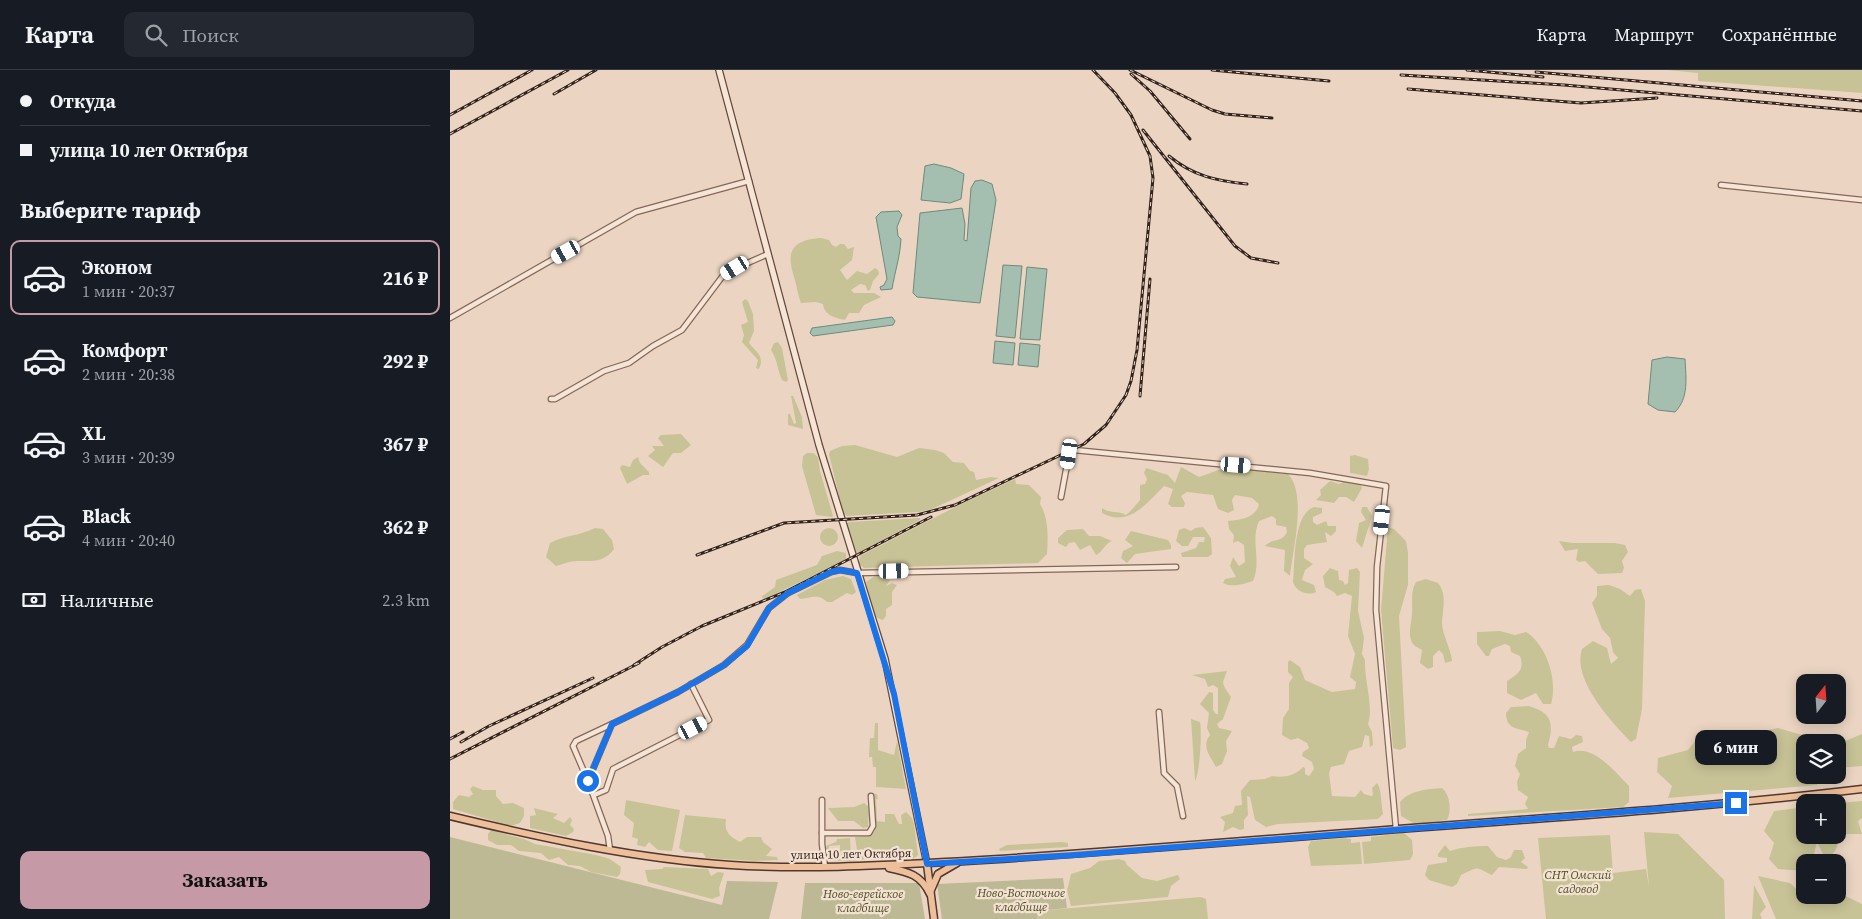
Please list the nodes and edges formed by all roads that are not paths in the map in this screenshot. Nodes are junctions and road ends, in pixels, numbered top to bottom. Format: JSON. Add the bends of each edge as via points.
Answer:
{"nodes":[{"id":1,"x":719,"y":70,"type":"edge"},
{"id":2,"x":749,"y":182,"type":"junction"},
{"id":3,"x":1721,"y":185,"type":"dead end"},
{"id":4,"x":1862,"y":200,"type":"edge"},
{"id":5,"x":768,"y":254,"type":"junction"},
{"id":6,"x":450,"y":318,"type":"edge"},
{"id":7,"x":551,"y":399,"type":"dead end"},
{"id":8,"x":1061,"y":497,"type":"dead end"},
{"id":9,"x":1176,"y":567,"type":"dead end"},
{"id":10,"x":857,"y":573,"type":"junction"},
{"id":11,"x":692,"y":684,"type":"junction"},
{"id":12,"x":1159,"y":712,"type":"dead end"},
{"id":13,"x":612,"y":724,"type":"junction"},
{"id":14,"x":588,"y":781,"type":"junction"},
{"id":15,"x":1862,"y":789,"type":"edge"},
{"id":16,"x":594,"y":795,"type":"junction"},
{"id":17,"x":871,"y":796,"type":"dead end"},
{"id":18,"x":822,"y":800,"type":"dead end"},
{"id":19,"x":450,"y":816,"type":"edge"},
{"id":20,"x":1183,"y":816,"type":"dead end"},
{"id":21,"x":1396,"y":829,"type":"junction"},
{"id":22,"x":822,"y":833,"type":"junction"},
{"id":23,"x":610,"y":850,"type":"junction"},
{"id":24,"x":966,"y":861,"type":"junction"},
{"id":25,"x":927,"y":864,"type":"junction"},
{"id":26,"x":881,"y":866,"type":"junction"},
{"id":27,"x":825,"y":867,"type":"junction"},
{"id":28,"x":930,"y":894,"type":"junction"},
{"id":29,"x":934,"y":919,"type":"edge"}],
"edges":[{"from":1,"to":2,"type":"street"},
{"from":2,"to":5,"type":"street"},
{"from":2,"to":6,"type":"street","via":[[636,212]]},
{"from":3,"to":4,"type":"street"},
{"from":5,"to":7,"type":"street","via":[[726,273],[682,330],[629,363],[604,371],[585,384]]},
{"from":5,"to":10,"type":"street"},
{"from":8,"to":21,"type":"street","via":[[1069,454],[1074,450],[1303,472],[1386,486],[1376,610]]},
{"from":9,"to":10,"type":"street"},
{"from":10,"to":11,"type":"street","via":[[831,572],[788,593],[769,608],[753,637],[738,654]]},
{"from":10,"to":25,"type":"street","via":[[894,694]]},
{"from":11,"to":13,"type":"street"},
{"from":11,"to":16,"type":"street","via":[[708,720],[613,769],[606,790]]},
{"from":12,"to":20,"type":"street","via":[[1164,773],[1177,786]]},
{"from":13,"to":14,"type":"street"},
{"from":13,"to":14,"type":"street","via":[[576,741],[573,746]]},
{"from":14,"to":16,"type":"street"},
{"from":15,"to":21,"type":"main road","name":"улица 10 лет Октября","via":[[1736,803]]},
{"from":16,"to":23,"type":"street"},
{"from":17,"to":22,"type":"street","via":[[873,826],[869,833]]},
{"from":18,"to":22,"type":"street"},
{"from":19,"to":23,"type":"main road","name":"улица 10 лет Октября"},
{"from":21,"to":24,"type":"main road","name":"улица 10 лет Октября"},
{"from":22,"to":27,"type":"street"},
{"from":23,"to":27,"type":"main road","name":"улица 10 лет Октября","via":[[728,865]]},
{"from":24,"to":25,"type":"main road","name":"улица 10 лет Октября"},
{"from":24,"to":28,"type":"main road","via":[[938,874]]},
{"from":25,"to":26,"type":"main road","name":"улица 10 лет Октября"},
{"from":25,"to":28,"type":"main road"},
{"from":26,"to":27,"type":"main road","name":"улица 10 лет Октября"},
{"from":26,"to":28,"type":"main road","via":[[916,875]]},
{"from":28,"to":29,"type":"main road"}]}
